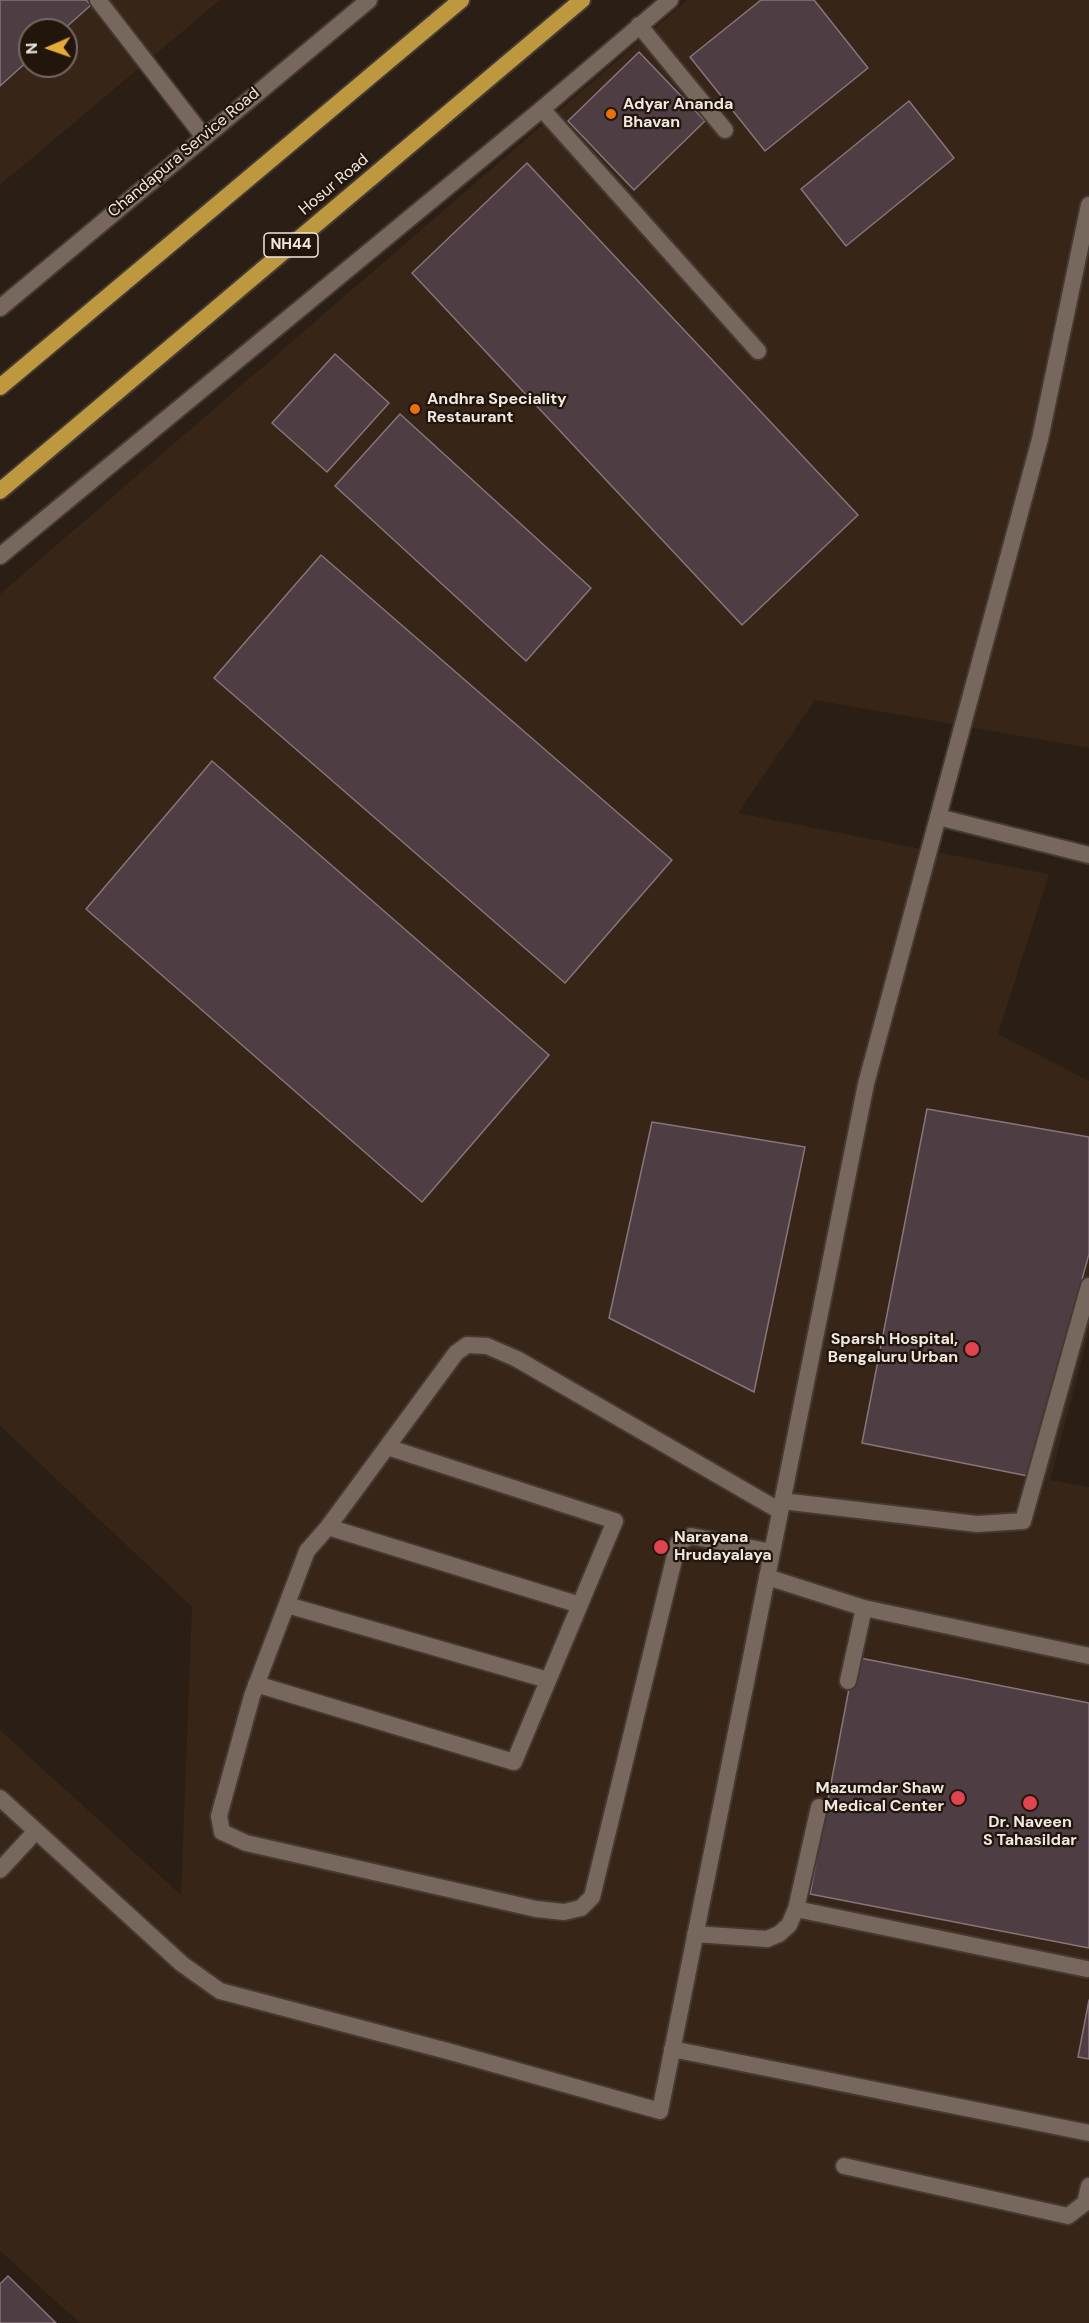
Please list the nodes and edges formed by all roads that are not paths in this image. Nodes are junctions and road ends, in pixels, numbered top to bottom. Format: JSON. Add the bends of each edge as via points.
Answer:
{"nodes":[{"id":1,"x":98,"y":0,"type":"edge"},
{"id":2,"x":369,"y":0,"type":"edge"},
{"id":3,"x":461,"y":0,"type":"edge"},
{"id":4,"x":582,"y":0,"type":"edge"},
{"id":5,"x":670,"y":0,"type":"edge"},
{"id":6,"x":639,"y":25,"type":"junction"},
{"id":7,"x":542,"y":110,"type":"junction"},
{"id":8,"x":725,"y":130,"type":"dead end"},
{"id":9,"x":204,"y":137,"type":"junction"},
{"id":10,"x":1089,"y":208,"type":"edge"},
{"id":11,"x":0,"y":308,"type":"edge"},
{"id":12,"x":758,"y":351,"type":"dead end"},
{"id":13,"x":0,"y":387,"type":"edge"},
{"id":14,"x":0,"y":490,"type":"edge"},
{"id":15,"x":0,"y":556,"type":"edge"},
{"id":16,"x":938,"y":817,"type":"junction"},
{"id":17,"x":1089,"y":855,"type":"edge"},
{"id":18,"x":1089,"y":1286,"type":"edge"},
{"id":19,"x":387,"y":1447,"type":"junction"},
{"id":20,"x":781,"y":1506,"type":"junction"},
{"id":21,"x":328,"y":1527,"type":"junction"},
{"id":22,"x":772,"y":1552,"type":"junction"},
{"id":23,"x":767,"y":1577,"type":"junction"},
{"id":24,"x":287,"y":1605,"type":"junction"},
{"id":25,"x":580,"y":1605,"type":"junction"},
{"id":26,"x":864,"y":1608,"type":"junction"},
{"id":27,"x":1089,"y":1656,"type":"edge"},
{"id":28,"x":548,"y":1680,"type":"junction"},
{"id":29,"x":848,"y":1681,"type":"dead end"},
{"id":30,"x":256,"y":1684,"type":"junction"},
{"id":31,"x":0,"y":1798,"type":"edge"},
{"id":32,"x":819,"y":1807,"type":"dead end"},
{"id":33,"x":36,"y":1831,"type":"junction"},
{"id":34,"x":0,"y":1870,"type":"edge"},
{"id":35,"x":796,"y":1909,"type":"junction"},
{"id":36,"x":695,"y":1935,"type":"junction"},
{"id":37,"x":1087,"y":1969,"type":"dead end"},
{"id":38,"x":672,"y":2049,"type":"junction"},
{"id":39,"x":1089,"y":2133,"type":"edge"},
{"id":40,"x":844,"y":2166,"type":"dead end"},
{"id":41,"x":1089,"y":2186,"type":"edge"}],
"edges":[{"from":1,"to":9,"type":"street"},
{"from":2,"to":9,"type":"street","name":"Chandapura Service Road"},
{"from":3,"to":13,"type":"highway"},
{"from":4,"to":14,"type":"highway","name":"Hosur Road","number":"NH44"},
{"from":5,"to":6,"type":"street"},
{"from":6,"to":7,"type":"street"},
{"from":6,"to":8,"type":"street"},
{"from":7,"to":12,"type":"street"},
{"from":7,"to":15,"type":"street"},
{"from":9,"to":11,"type":"street","name":"Chandapura Service Road"},
{"from":10,"to":16,"type":"street","via":[[1040,439]]},
{"from":16,"to":17,"type":"street"},
{"from":16,"to":20,"type":"street","via":[[866,1084]]},
{"from":18,"to":20,"type":"street","via":[[1023,1521],[976,1524]]},
{"from":19,"to":20,"type":"street","via":[[456,1353],[467,1345],[487,1346]]},
{"from":19,"to":21,"type":"street"},
{"from":19,"to":25,"type":"street","via":[[615,1521]]},
{"from":20,"to":22,"type":"street"},
{"from":21,"to":24,"type":"street","via":[[308,1551]]},
{"from":21,"to":25,"type":"street"},
{"from":22,"to":23,"type":"street"},
{"from":22,"to":30,"type":"street","via":[[691,1536],[678,1543],[592,1897],[581,1908],[564,1912],[536,1909],[246,1843],[222,1832],[219,1816]]},
{"from":23,"to":26,"type":"street"},
{"from":23,"to":36,"type":"street"},
{"from":24,"to":28,"type":"street"},
{"from":24,"to":30,"type":"street"},
{"from":25,"to":28,"type":"street"},
{"from":26,"to":27,"type":"street"},
{"from":26,"to":29,"type":"street"},
{"from":28,"to":30,"type":"street","via":[[514,1762]]},
{"from":31,"to":33,"type":"street"},
{"from":32,"to":35,"type":"street"},
{"from":33,"to":34,"type":"street"},
{"from":33,"to":38,"type":"street","via":[[182,1964],[220,1991],[660,2112]]},
{"from":35,"to":36,"type":"street","via":[[789,1925],[767,1939]]},
{"from":35,"to":37,"type":"street"},
{"from":36,"to":38,"type":"street"},
{"from":38,"to":39,"type":"street"},
{"from":40,"to":41,"type":"street","via":[[1068,2216],[1085,2203]]}]}
